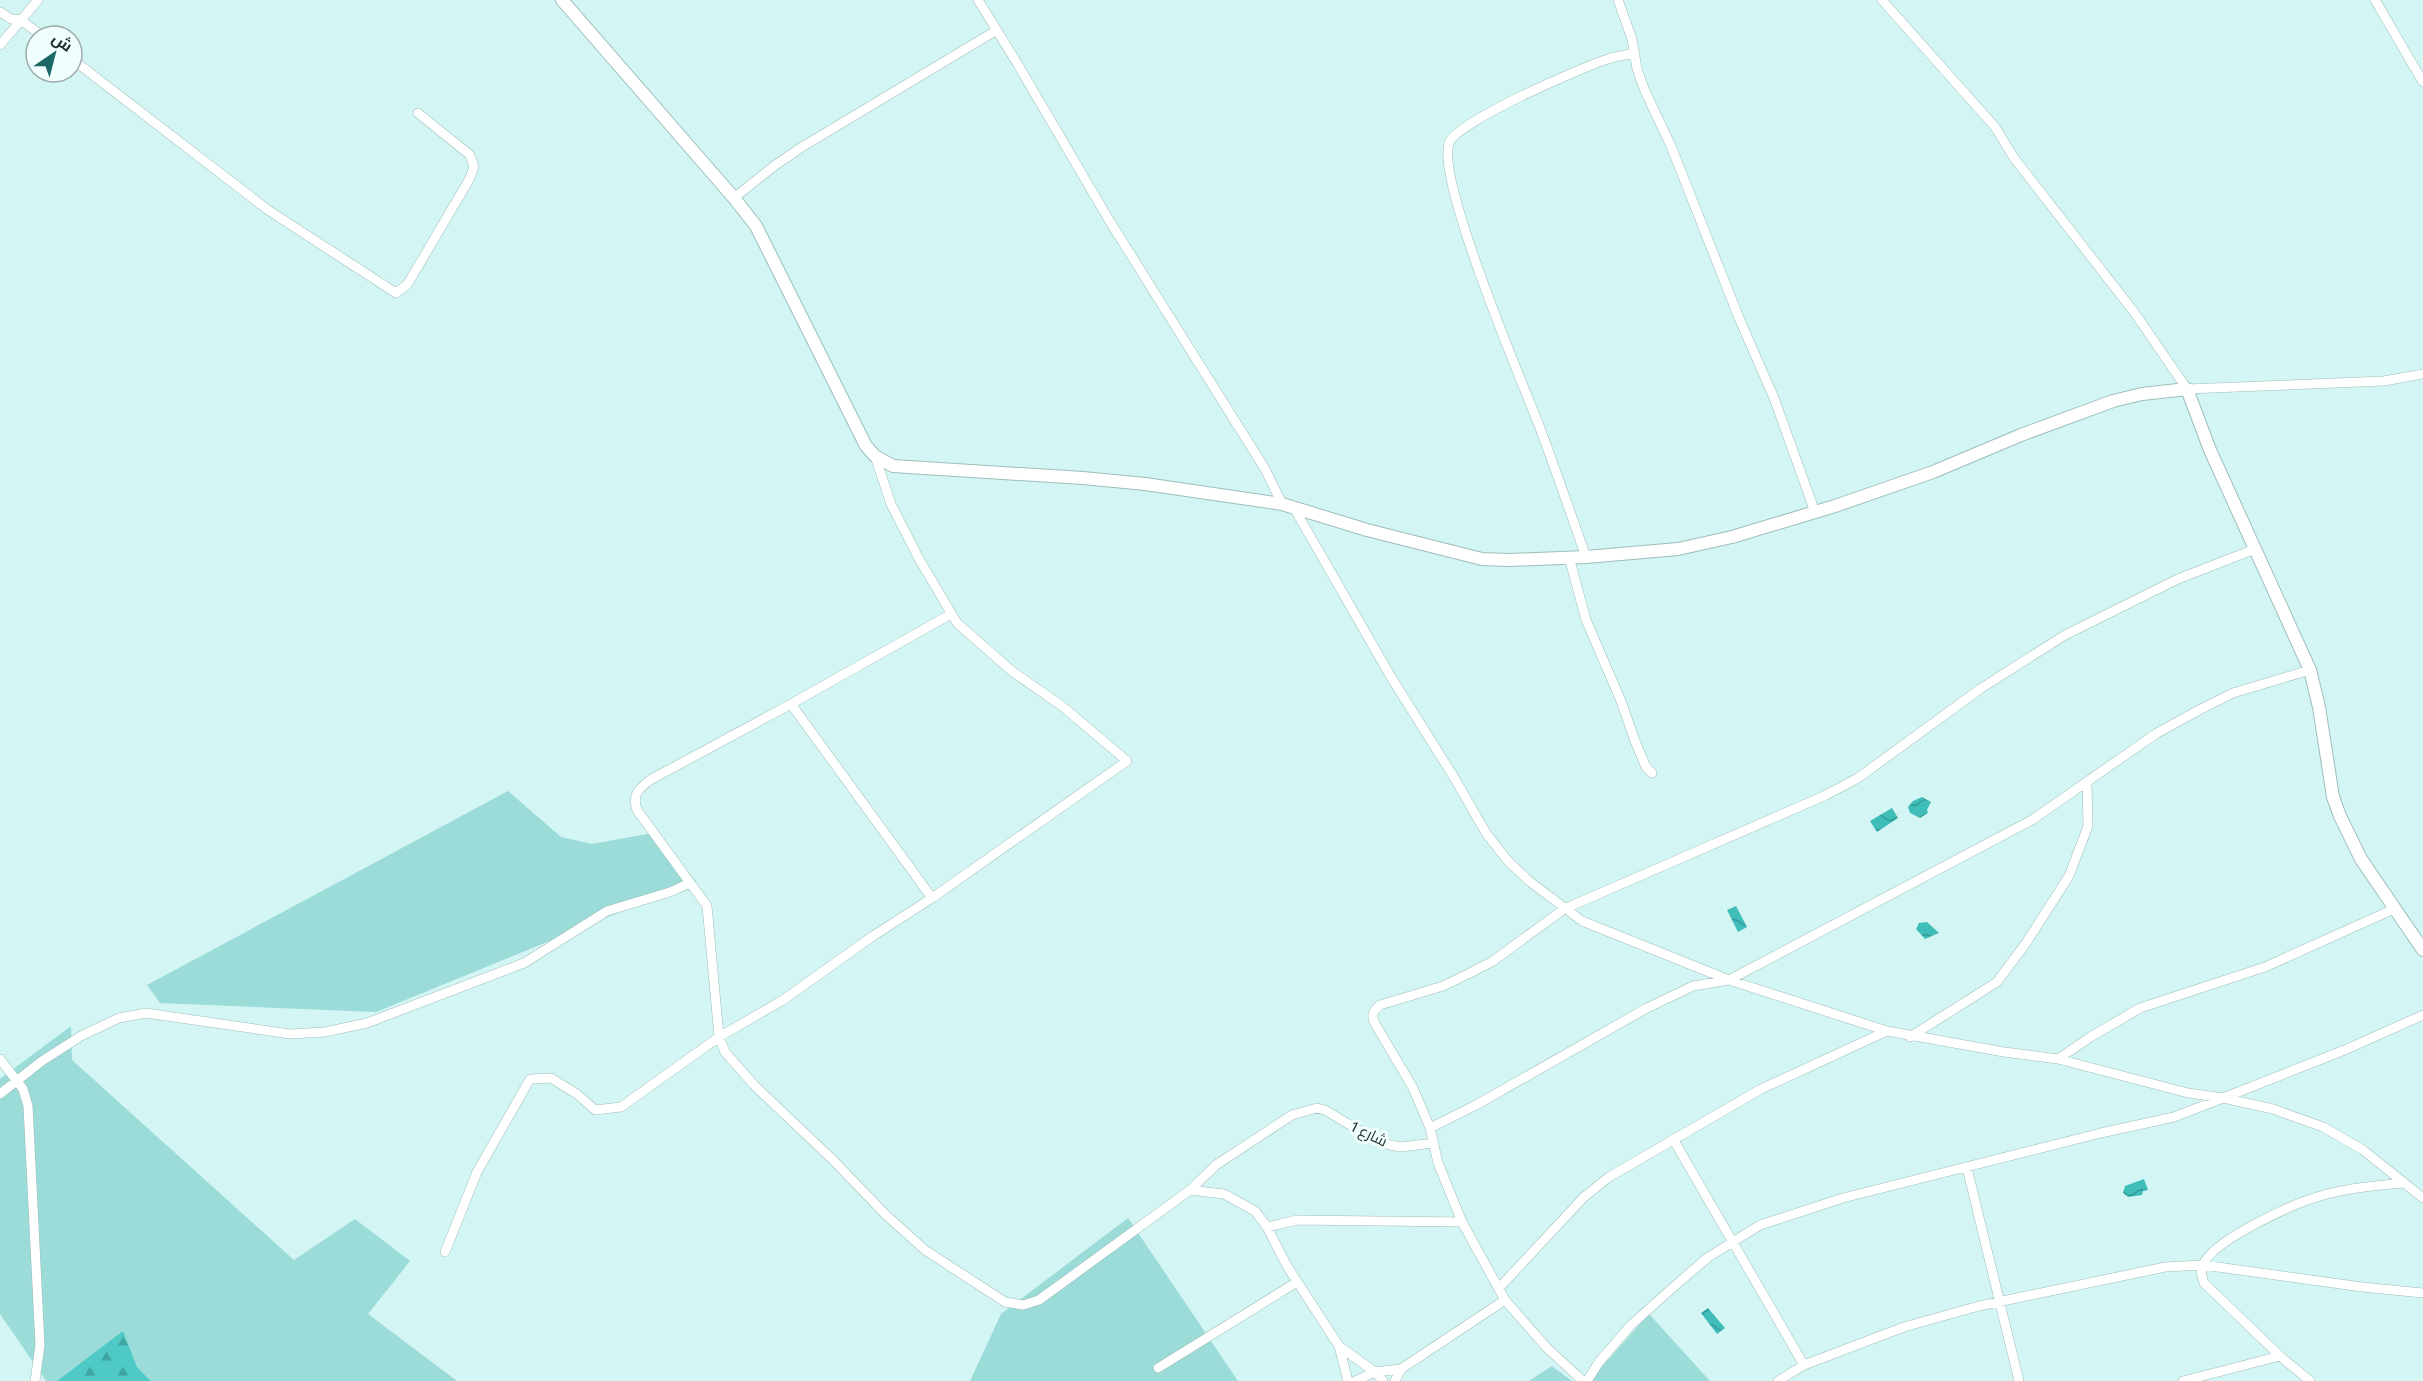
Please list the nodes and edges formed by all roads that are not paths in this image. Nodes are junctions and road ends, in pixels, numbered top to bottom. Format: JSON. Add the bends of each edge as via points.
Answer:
{"nodes":[{"id":1,"x":38,"y":0,"type":"edge"},
{"id":2,"x":562,"y":0,"type":"edge"},
{"id":3,"x":978,"y":0,"type":"edge"},
{"id":4,"x":1618,"y":0,"type":"edge"},
{"id":5,"x":1882,"y":0,"type":"edge"},
{"id":6,"x":2375,"y":0,"type":"edge"},
{"id":7,"x":0,"y":12,"type":"edge"},
{"id":8,"x":21,"y":20,"type":"junction"},
{"id":9,"x":26,"y":24,"type":"edge"},
{"id":10,"x":997,"y":30,"type":"junction"},
{"id":11,"x":0,"y":45,"type":"edge"},
{"id":12,"x":1635,"y":53,"type":"junction"},
{"id":13,"x":84,"y":68,"type":"edge"},
{"id":14,"x":2423,"y":82,"type":"edge"},
{"id":15,"x":418,"y":113,"type":"dead end"},
{"id":16,"x":734,"y":198,"type":"junction"},
{"id":17,"x":2423,"y":374,"type":"edge"},
{"id":18,"x":2187,"y":389,"type":"junction"},
{"id":19,"x":875,"y":456,"type":"junction"},
{"id":20,"x":1288,"y":506,"type":"junction"},
{"id":21,"x":1815,"y":512,"type":"junction"},
{"id":22,"x":2255,"y":549,"type":"junction"},
{"id":23,"x":1569,"y":557,"type":"junction"},
{"id":24,"x":1586,"y":557,"type":"junction"},
{"id":25,"x":951,"y":614,"type":"junction"},
{"id":26,"x":2310,"y":669,"type":"junction"},
{"id":27,"x":791,"y":704,"type":"junction"},
{"id":28,"x":1652,"y":773,"type":"dead end"},
{"id":29,"x":2087,"y":782,"type":"junction"},
{"id":30,"x":690,"y":883,"type":"junction"},
{"id":31,"x":932,"y":898,"type":"junction"},
{"id":32,"x":1564,"y":909,"type":"junction"},
{"id":33,"x":2394,"y":909,"type":"junction"},
{"id":34,"x":2423,"y":950,"type":"edge"},
{"id":35,"x":1729,"y":980,"type":"junction"},
{"id":36,"x":2423,"y":1015,"type":"edge"},
{"id":37,"x":1887,"y":1031,"type":"junction"},
{"id":38,"x":719,"y":1037,"type":"junction"},
{"id":39,"x":1910,"y":1037,"type":"junction"},
{"id":40,"x":0,"y":1059,"type":"edge"},
{"id":41,"x":2058,"y":1059,"type":"junction"},
{"id":42,"x":18,"y":1080,"type":"junction"},
{"id":43,"x":0,"y":1094,"type":"edge"},
{"id":44,"x":2223,"y":1098,"type":"junction"},
{"id":45,"x":1430,"y":1128,"type":"junction"},
{"id":46,"x":1673,"y":1139,"type":"junction"},
{"id":47,"x":1433,"y":1143,"type":"junction"},
{"id":48,"x":1967,"y":1168,"type":"junction"},
{"id":49,"x":2403,"y":1183,"type":"junction"},
{"id":50,"x":1190,"y":1190,"type":"junction"},
{"id":51,"x":2423,"y":1198,"type":"edge"},
{"id":52,"x":1462,"y":1222,"type":"junction"},
{"id":53,"x":1267,"y":1227,"type":"junction"},
{"id":54,"x":1733,"y":1241,"type":"junction"},
{"id":55,"x":445,"y":1252,"type":"dead end"},
{"id":56,"x":2203,"y":1265,"type":"junction"},
{"id":57,"x":1298,"y":1282,"type":"junction"},
{"id":58,"x":1499,"y":1288,"type":"junction"},
{"id":59,"x":2423,"y":1293,"type":"edge"},
{"id":60,"x":1505,"y":1300,"type":"junction"},
{"id":61,"x":2000,"y":1302,"type":"junction"},
{"id":62,"x":1339,"y":1346,"type":"junction"},
{"id":63,"x":2280,"y":1356,"type":"junction"},
{"id":64,"x":1804,"y":1365,"type":"junction"},
{"id":65,"x":1158,"y":1368,"type":"dead end"},
{"id":66,"x":1401,"y":1369,"type":"junction"},
{"id":67,"x":1375,"y":1372,"type":"junction"},
{"id":68,"x":35,"y":1381,"type":"edge"},
{"id":69,"x":1348,"y":1381,"type":"edge"},
{"id":70,"x":1355,"y":1381,"type":"edge"},
{"id":71,"x":1383,"y":1381,"type":"edge"},
{"id":72,"x":1395,"y":1381,"type":"edge"},
{"id":73,"x":1585,"y":1381,"type":"edge"},
{"id":74,"x":1778,"y":1381,"type":"edge"},
{"id":75,"x":2019,"y":1381,"type":"edge"},
{"id":76,"x":2183,"y":1381,"type":"edge"},
{"id":77,"x":2310,"y":1381,"type":"edge"}],
"edges":[{"from":1,"to":8,"type":"street"},
{"from":2,"to":16,"type":"street"},
{"from":3,"to":10,"type":"street"},
{"from":4,"to":12,"type":"street"},
{"from":5,"to":18,"type":"street","via":[[1995,127]]},
{"from":6,"to":14,"type":"street"},
{"from":7,"to":8,"type":"street"},
{"from":8,"to":9,"type":"street"},
{"from":8,"to":11,"type":"street"},
{"from":10,"to":16,"type":"street","via":[[802,147]]},
{"from":10,"to":20,"type":"street","via":[[1109,220]]},
{"from":12,"to":21,"type":"street","via":[[1645,91],[1774,398]]},
{"from":12,"to":24,"type":"street","via":[[1573,72],[1493,111],[1456,132],[1448,146],[1455,192],[1472,252]]},
{"from":13,"to":15,"type":"street","via":[[267,210],[396,293],[407,285],[474,167],[470,155]]},
{"from":16,"to":19,"type":"street","via":[[756,226],[858,431]]},
{"from":17,"to":18,"type":"street","via":[[2384,381]]},
{"from":18,"to":21,"type":"street","via":[[2113,401],[1933,472]]},
{"from":18,"to":22,"type":"street"},
{"from":19,"to":20,"type":"street","via":[[893,466],[911,469],[1145,484]]},
{"from":19,"to":25,"type":"street","via":[[891,504]]},
{"from":20,"to":23,"type":"street","via":[[1482,559]]},
{"from":20,"to":32,"type":"street","via":[[1485,833],[1507,860]]},
{"from":21,"to":24,"type":"street","via":[[1678,549]]},
{"from":22,"to":26,"type":"street"},
{"from":22,"to":32,"type":"street","via":[[2178,579],[2065,635],[1980,689],[1858,778],[1824,796]]},
{"from":23,"to":24,"type":"street"},
{"from":23,"to":28,"type":"street","via":[[1586,620],[1646,767]]},
{"from":25,"to":27,"type":"street"},
{"from":25,"to":31,"type":"street","via":[[979,644],[1089,727],[1127,761]]},
{"from":26,"to":29,"type":"street","via":[[2233,693],[2201,709],[2157,733]]},
{"from":26,"to":33,"type":"street","via":[[2333,797],[2355,849]]},
{"from":27,"to":30,"type":"street","via":[[650,780],[635,794],[637,810]]},
{"from":27,"to":31,"type":"street"},
{"from":29,"to":35,"type":"street","via":[[2032,820]]},
{"from":29,"to":39,"type":"street","via":[[2088,826],[2068,876],[2026,943],[1997,982]]},
{"from":30,"to":38,"type":"street","via":[[709,916]]},
{"from":30,"to":42,"type":"street","via":[[607,911],[524,963],[367,1023],[290,1034],[146,1013],[119,1018],[81,1036]]},
{"from":31,"to":38,"type":"street","via":[[783,999]]},
{"from":32,"to":35,"type":"street","via":[[1582,921]]},
{"from":32,"to":45,"type":"street","via":[[1493,961],[1443,986],[1380,1005],[1373,1012],[1372,1018],[1413,1088]]},
{"from":33,"to":34,"type":"street"},
{"from":33,"to":41,"type":"street","via":[[2265,967],[2140,1008]]},
{"from":35,"to":37,"type":"street"},
{"from":35,"to":45,"type":"street","via":[[1693,986],[1645,1009]]},
{"from":36,"to":44,"type":"street"},
{"from":37,"to":39,"type":"street"},
{"from":37,"to":46,"type":"street","via":[[1761,1089]]},
{"from":38,"to":50,"type":"street","via":[[725,1052],[754,1085],[886,1215],[926,1250],[1005,1302],[1023,1305],[1039,1300]]},
{"from":38,"to":55,"type":"street","via":[[621,1107],[595,1110],[551,1078],[530,1079],[477,1172]]},
{"from":39,"to":41,"type":"street"},
{"from":40,"to":42,"type":"street"},
{"from":41,"to":44,"type":"street","via":[[2188,1093]]},
{"from":42,"to":43,"type":"street"},
{"from":42,"to":68,"type":"street","via":[[28,1106],[40,1345]]},
{"from":44,"to":48,"type":"street","via":[[2174,1117]]},
{"from":44,"to":49,"type":"street","via":[[2273,1109],[2323,1127],[2363,1150]]},
{"from":45,"to":47,"type":"street"},
{"from":46,"to":54,"type":"street"},
{"from":46,"to":58,"type":"street","via":[[1609,1177],[1584,1197]]},
{"from":47,"to":50,"type":"street","name":"شارع 1","via":[[1390,1145],[1325,1110],[1309,1109],[1285,1119],[1232,1153]]},
{"from":47,"to":52,"type":"street"},
{"from":48,"to":54,"type":"street","via":[[1843,1198],[1760,1225]]},
{"from":48,"to":61,"type":"street"},
{"from":49,"to":51,"type":"street"},
{"from":49,"to":56,"type":"street","via":[[2349,1189],[2289,1208],[2228,1240]]},
{"from":50,"to":53,"type":"street","via":[[1224,1194],[1240,1201],[1255,1211]]},
{"from":52,"to":53,"type":"street","via":[[1297,1220]]},
{"from":52,"to":58,"type":"street"},
{"from":53,"to":57,"type":"street"},
{"from":54,"to":64,"type":"street"},
{"from":54,"to":73,"type":"street","via":[[1707,1258],[1631,1325]]},
{"from":56,"to":59,"type":"street"},
{"from":56,"to":61,"type":"street","via":[[2165,1267]]},
{"from":56,"to":63,"type":"street","via":[[2204,1283]]},
{"from":57,"to":62,"type":"street"},
{"from":57,"to":65,"type":"street"},
{"from":58,"to":60,"type":"street"},
{"from":60,"to":66,"type":"street"},
{"from":60,"to":73,"type":"street","via":[[1560,1361]]},
{"from":61,"to":64,"type":"street","via":[[1904,1327]]},
{"from":61,"to":75,"type":"street"},
{"from":62,"to":67,"type":"street"},
{"from":62,"to":69,"type":"street"},
{"from":63,"to":76,"type":"street"},
{"from":63,"to":77,"type":"street"},
{"from":64,"to":74,"type":"street"},
{"from":66,"to":67,"type":"street"},
{"from":66,"to":72,"type":"street"},
{"from":67,"to":70,"type":"street"},
{"from":67,"to":71,"type":"street"}]}
